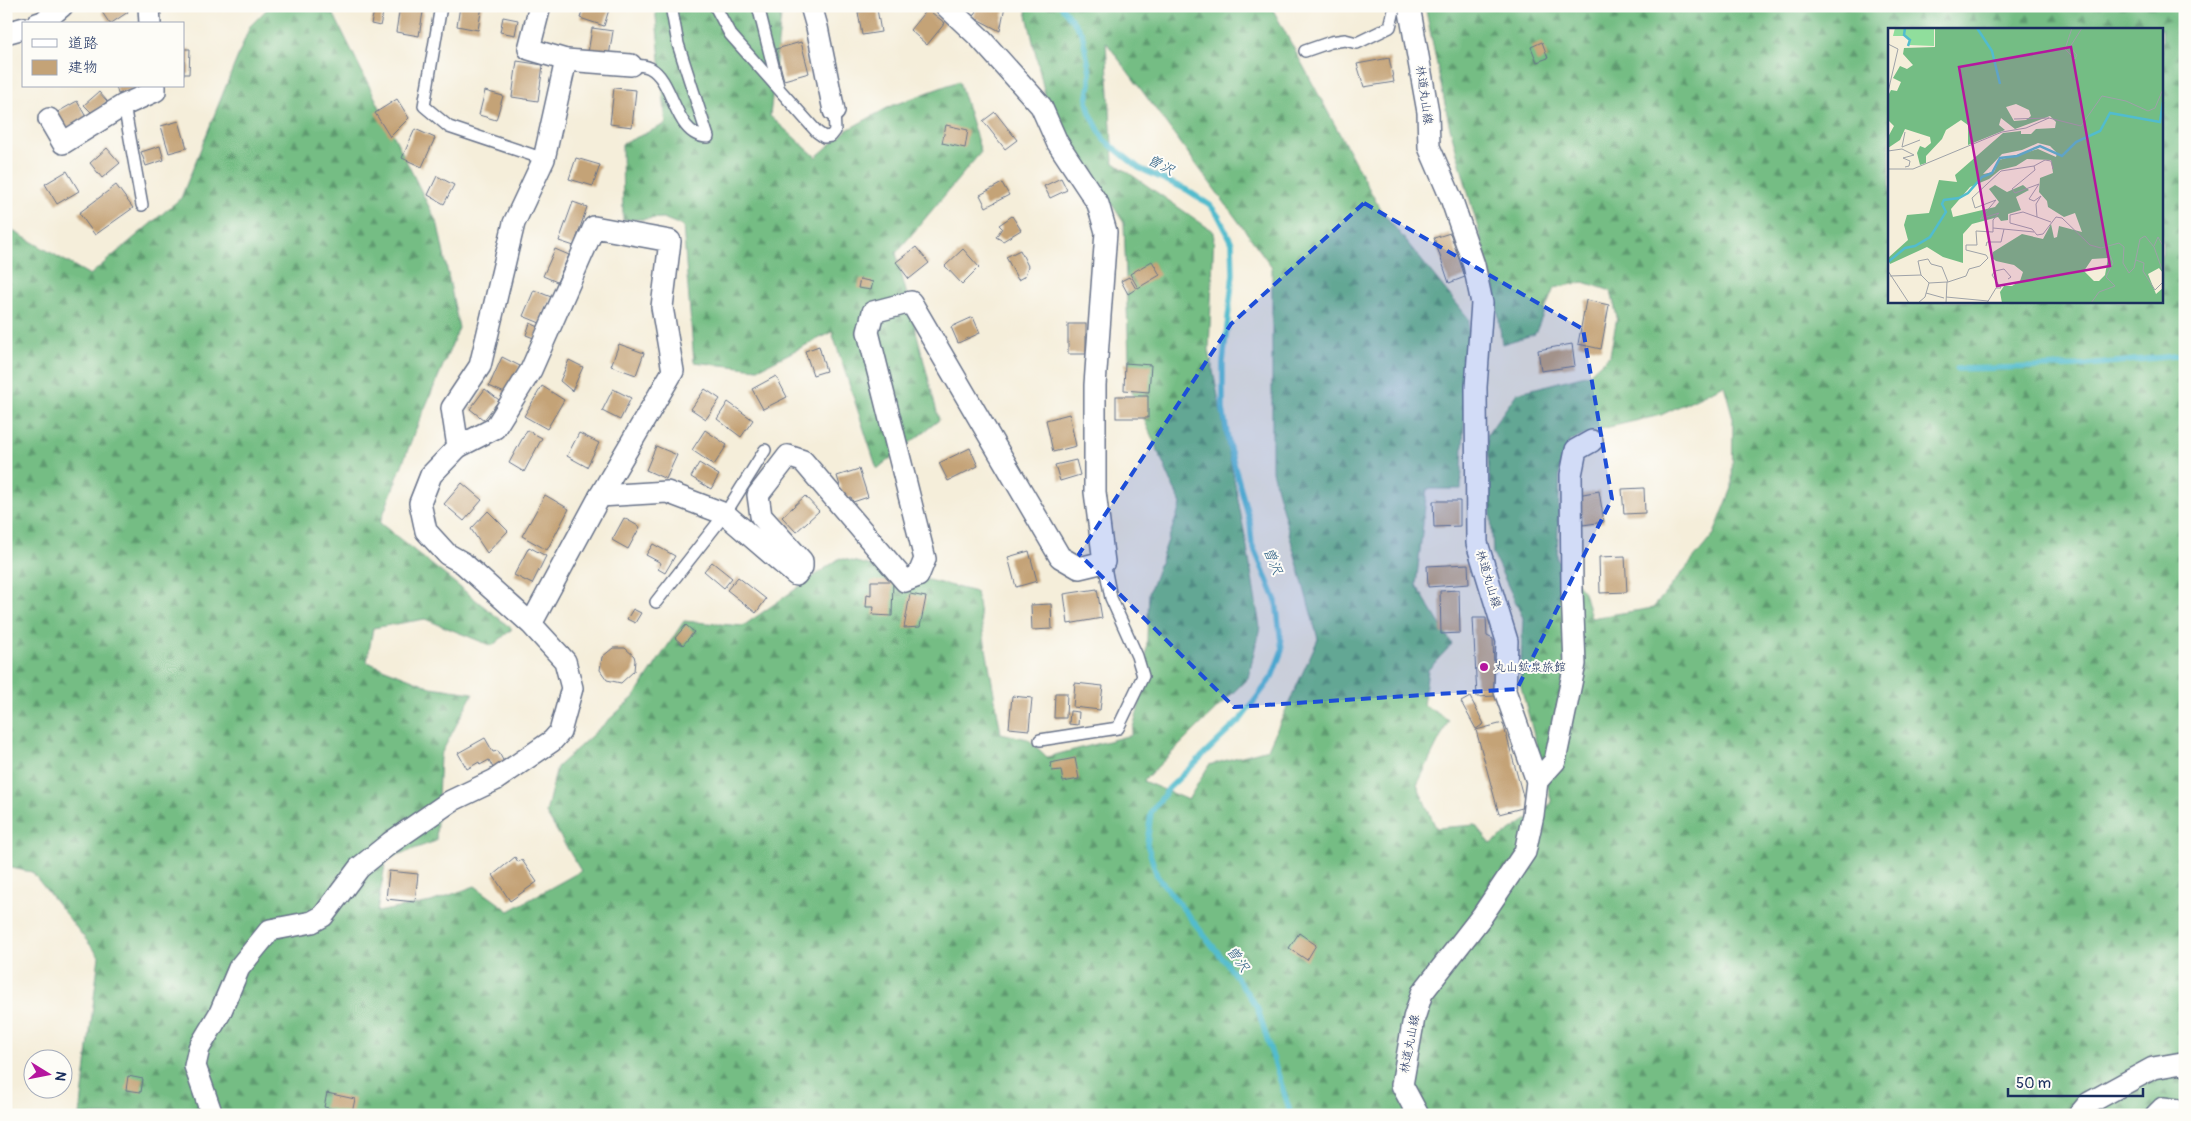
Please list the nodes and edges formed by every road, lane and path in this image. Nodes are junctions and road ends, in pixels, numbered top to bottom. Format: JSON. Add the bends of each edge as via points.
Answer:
{"nodes":[{"id":1,"x":62,"y":6,"type":"edge"},
{"id":2,"x":149,"y":6,"type":"edge"},
{"id":3,"x":441,"y":6,"type":"edge"},
{"id":4,"x":540,"y":6,"type":"edge"},
{"id":5,"x":671,"y":6,"type":"edge"},
{"id":6,"x":715,"y":6,"type":"edge"},
{"id":7,"x":758,"y":6,"type":"edge"},
{"id":8,"x":811,"y":6,"type":"edge"},
{"id":9,"x":946,"y":6,"type":"edge"},
{"id":10,"x":1395,"y":6,"type":"edge"},
{"id":11,"x":1409,"y":6,"type":"edge"},
{"id":12,"x":43,"y":22,"type":"edge"},
{"id":13,"x":150,"y":22,"type":"edge"},
{"id":14,"x":22,"y":29,"type":"edge"},
{"id":15,"x":6,"y":33,"type":"edge"},
{"id":16,"x":1304,"y":51,"type":"dead end"},
{"id":17,"x":566,"y":60,"type":"junction"},
{"id":18,"x":631,"y":64,"type":"joint"},
{"id":19,"x":155,"y":88,"type":"edge"},
{"id":20,"x":779,"y":90,"type":"junction"},
{"id":21,"x":124,"y":105,"type":"junction"},
{"id":22,"x":834,"y":111,"type":"joint"},
{"id":23,"x":49,"y":119,"type":"dead end"},
{"id":24,"x":544,"y":159,"type":"junction"},
{"id":25,"x":142,"y":205,"type":"dead end"},
{"id":26,"x":1592,"y":441,"type":"dead end"},
{"id":27,"x":458,"y":447,"type":"junction"},
{"id":28,"x":765,"y":450,"type":"dead end"},
{"id":29,"x":600,"y":496,"type":"junction"},
{"id":30,"x":725,"y":514,"type":"junction"},
{"id":31,"x":1104,"y":562,"type":"junction"},
{"id":32,"x":656,"y":602,"type":"dead end"},
{"id":33,"x":531,"y":624,"type":"junction"},
{"id":34,"x":1040,"y":740,"type":"dead end"},
{"id":35,"x":1537,"y":781,"type":"junction"},
{"id":36,"x":2185,"y":1065,"type":"edge"},
{"id":37,"x":2185,"y":1111,"type":"edge"},
{"id":38,"x":212,"y":1115,"type":"edge"},
{"id":39,"x":1418,"y":1115,"type":"edge"},
{"id":40,"x":2079,"y":1115,"type":"edge"},
{"id":41,"x":2156,"y":1115,"type":"edge"}],
"edges":[{"from":1,"to":12,"type":"street"},
{"from":2,"to":13,"type":"street"},
{"from":3,"to":24,"type":"lane","via":[[424,106],[449,127]]},
{"from":4,"to":17,"type":"street","via":[[529,50]]},
{"from":5,"to":18,"type":"lane","via":[[678,44],[708,137],[701,137],[689,129],[663,82],[650,68]]},
{"from":6,"to":20,"type":"lane","via":[[730,34]]},
{"from":7,"to":20,"type":"lane"},
{"from":8,"to":22,"type":"street"},
{"from":9,"to":31,"type":"street","via":[[979,36],[1041,106],[1057,142],[1098,204],[1106,232],[1095,385],[1095,492]]},
{"from":10,"to":16,"type":"lane","via":[[1390,27],[1357,43],[1345,40],[1331,42]]},
{"from":11,"to":35,"type":"street","name":"林道丸山線","via":[[1428,112],[1429,147],[1474,265],[1482,303],[1476,386],[1477,543],[1507,641],[1505,690]]},
{"from":14,"to":15,"type":"street"},
{"from":17,"to":18,"type":"street"},
{"from":17,"to":24,"type":"street"},
{"from":19,"to":21,"type":"street","via":[[155,91]]},
{"from":20,"to":22,"type":"lane","via":[[824,137],[835,131]]},
{"from":21,"to":23,"type":"street","via":[[63,144]]},
{"from":21,"to":25,"type":"lane"},
{"from":24,"to":27,"type":"street","via":[[514,223],[480,366],[452,408]]},
{"from":26,"to":35,"type":"street","via":[[1576,450],[1571,475],[1575,664],[1554,761]]},
{"from":27,"to":29,"type":"street","via":[[495,428],[531,370],[594,227],[670,241],[662,307],[673,371]]},
{"from":27,"to":33,"type":"street","via":[[431,475],[420,503],[426,531],[447,554],[463,563]]},
{"from":28,"to":30,"type":"lane"},
{"from":29,"to":30,"type":"street","via":[[667,492]]},
{"from":29,"to":33,"type":"street"},
{"from":30,"to":31,"type":"street","via":[[796,575],[802,568],[802,561],[761,516],[758,495],[788,456],[803,461],[905,581],[918,576],[925,559],[868,332],[873,312],[911,302],[1060,557],[1079,568]]},
{"from":30,"to":32,"type":"lane"},
{"from":31,"to":34,"type":"lane","via":[[1111,598],[1143,676],[1118,728]]},
{"from":33,"to":38,"type":"street","via":[[565,660],[572,688],[560,732],[495,780],[451,802],[390,843],[358,868],[323,916],[312,922],[270,930],[239,968],[220,1013],[199,1048],[195,1066]]},
{"from":35,"to":39,"type":"street","name":"林道丸山線","via":[[1525,852],[1482,916],[1422,993],[1414,1018],[1402,1085]]},
{"from":36,"to":40,"type":"street","via":[[2153,1068],[2089,1103]]},
{"from":37,"to":41,"type":"street","via":[[2163,1108]]}]}
